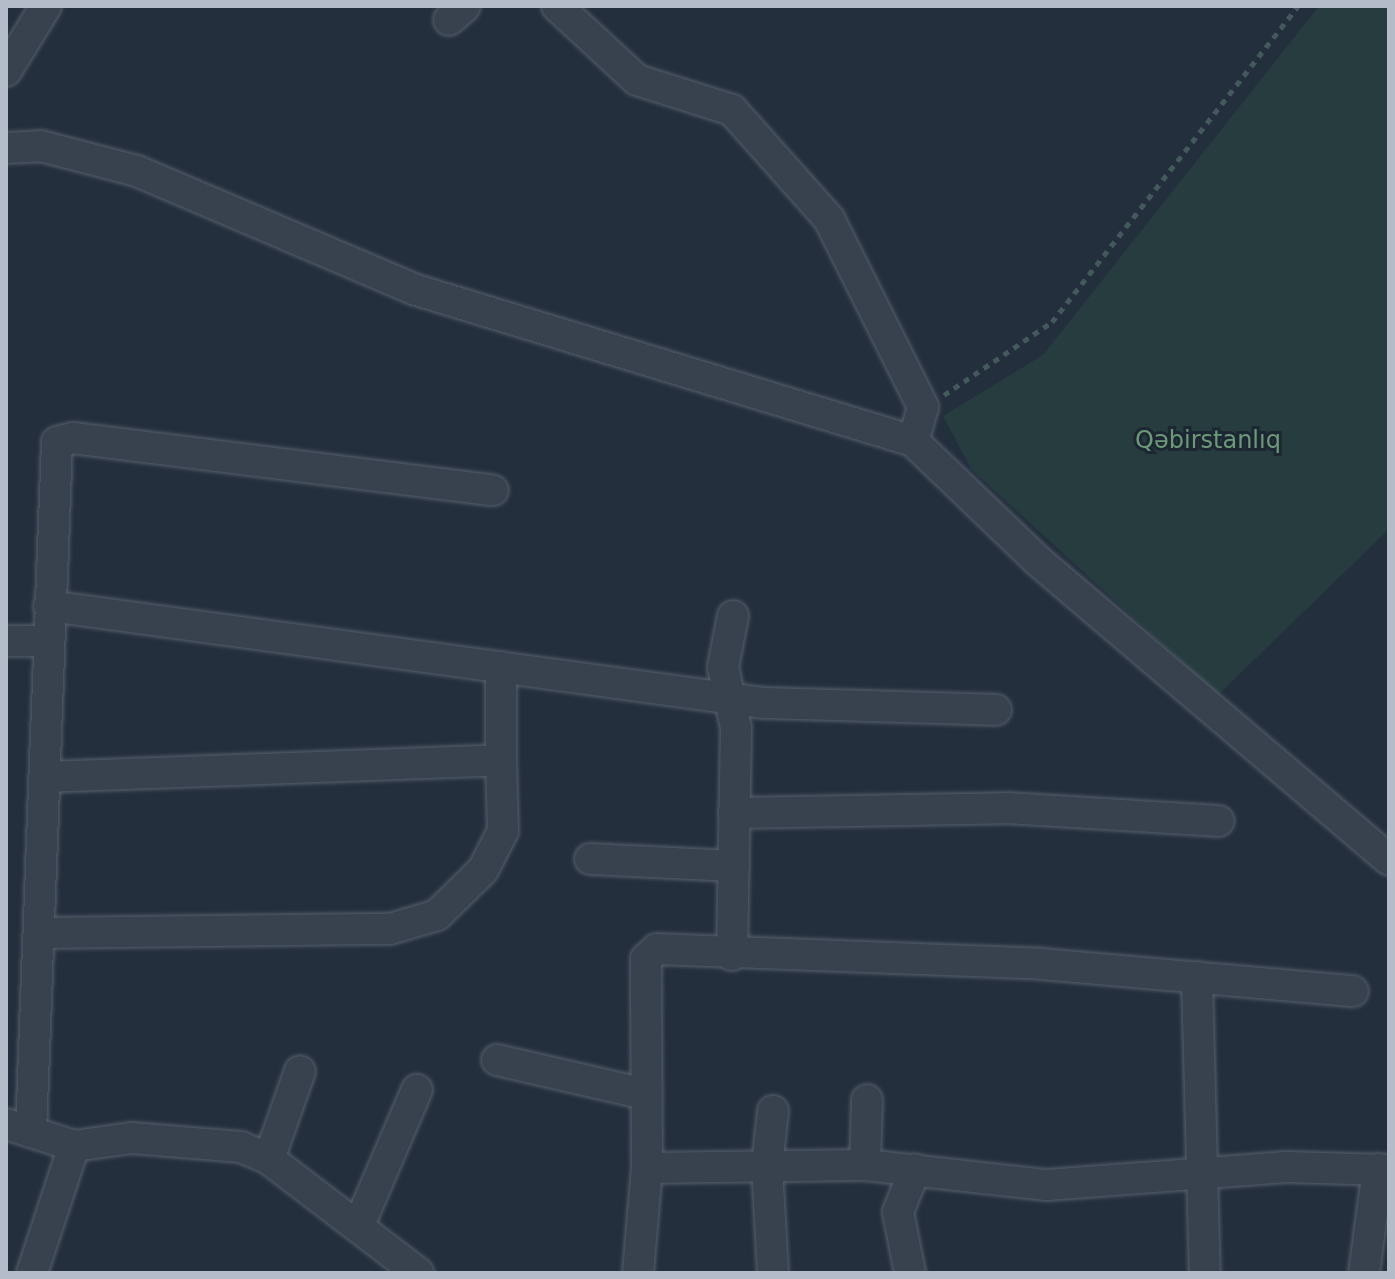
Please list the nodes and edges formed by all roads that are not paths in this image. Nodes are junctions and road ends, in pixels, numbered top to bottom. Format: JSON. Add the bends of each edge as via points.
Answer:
{"nodes":[{"id":1,"x":46,"y":6,"type":"edge"},
{"id":2,"x":557,"y":6,"type":"edge"},
{"id":3,"x":7,"y":69,"type":"edge"},
{"id":4,"x":6,"y":148,"type":"edge"},
{"id":5,"x":913,"y":441,"type":"junction"},
{"id":6,"x":493,"y":490,"type":"dead end"},
{"id":7,"x":49,"y":606,"type":"junction"},
{"id":8,"x":733,"y":616,"type":"dead end"},
{"id":9,"x":6,"y":641,"type":"edge"},
{"id":10,"x":49,"y":641,"type":"junction"},
{"id":11,"x":501,"y":667,"type":"junction"},
{"id":12,"x":732,"y":698,"type":"junction"},
{"id":13,"x":996,"y":710,"type":"dead end"},
{"id":14,"x":501,"y":760,"type":"junction"},
{"id":15,"x":46,"y":777,"type":"junction"},
{"id":16,"x":734,"y":813,"type":"junction"},
{"id":17,"x":1219,"y":821,"type":"dead end"},
{"id":18,"x":590,"y":859,"type":"dead end"},
{"id":19,"x":1389,"y":860,"type":"edge"},
{"id":20,"x":734,"y":866,"type":"junction"},
{"id":21,"x":42,"y":933,"type":"junction"},
{"id":22,"x":732,"y":955,"type":"junction"},
{"id":23,"x":1197,"y":977,"type":"junction"},
{"id":24,"x":1353,"y":991,"type":"dead end"},
{"id":25,"x":497,"y":1060,"type":"dead end"},
{"id":26,"x":300,"y":1071,"type":"dead end"},
{"id":27,"x":417,"y":1090,"type":"dead end"},
{"id":28,"x":646,"y":1094,"type":"junction"},
{"id":29,"x":867,"y":1100,"type":"dead end"},
{"id":30,"x":773,"y":1111,"type":"dead end"},
{"id":31,"x":19,"y":1128,"type":"edge"},
{"id":32,"x":74,"y":1146,"type":"junction"},
{"id":33,"x":269,"y":1159,"type":"junction"},
{"id":34,"x":865,"y":1165,"type":"junction"},
{"id":35,"x":767,"y":1166,"type":"junction"},
{"id":36,"x":647,"y":1168,"type":"junction"},
{"id":37,"x":915,"y":1169,"type":"junction"},
{"id":38,"x":1384,"y":1170,"type":"edge"},
{"id":39,"x":1204,"y":1173,"type":"junction"},
{"id":40,"x":359,"y":1225,"type":"junction"},
{"id":41,"x":32,"y":1273,"type":"edge"},
{"id":42,"x":418,"y":1273,"type":"edge"},
{"id":43,"x":638,"y":1273,"type":"edge"},
{"id":44,"x":773,"y":1273,"type":"edge"},
{"id":45,"x":910,"y":1273,"type":"edge"},
{"id":46,"x":1205,"y":1273,"type":"edge"},
{"id":47,"x":1364,"y":1273,"type":"edge"}],
"edges":[{"from":1,"to":3,"type":"street"},
{"from":2,"to":5,"type":"street","via":[[637,80],[732,110],[829,219],[923,407]]},
{"from":4,"to":5,"type":"street","via":[[41,146],[137,171],[413,289]]},
{"from":5,"to":19,"type":"street","via":[[1038,561]]},
{"from":6,"to":7,"type":"street","via":[[73,438],[57,442]]},
{"from":7,"to":10,"type":"street"},
{"from":7,"to":11,"type":"street"},
{"from":8,"to":12,"type":"street","via":[[723,667]]},
{"from":9,"to":10,"type":"street"},
{"from":10,"to":15,"type":"street"},
{"from":11,"to":12,"type":"street"},
{"from":11,"to":14,"type":"street"},
{"from":12,"to":13,"type":"street"},
{"from":12,"to":16,"type":"street"},
{"from":14,"to":15,"type":"street"},
{"from":14,"to":21,"type":"street","via":[[503,831],[483,870],[437,915],[390,929]]},
{"from":15,"to":21,"type":"street"},
{"from":16,"to":17,"type":"street","via":[[1007,808]]},
{"from":16,"to":20,"type":"street"},
{"from":18,"to":20,"type":"street"},
{"from":20,"to":22,"type":"street"},
{"from":21,"to":31,"type":"street"},
{"from":22,"to":23,"type":"street"},
{"from":22,"to":28,"type":"street","via":[[657,949],[646,959]]},
{"from":23,"to":24,"type":"street"},
{"from":23,"to":39,"type":"street"},
{"from":25,"to":28,"type":"street"},
{"from":26,"to":33,"type":"street"},
{"from":27,"to":40,"type":"street"},
{"from":28,"to":36,"type":"street"},
{"from":29,"to":34,"type":"street"},
{"from":30,"to":35,"type":"street"},
{"from":31,"to":32,"type":"street"},
{"from":32,"to":33,"type":"street","via":[[132,1138],[241,1147]]},
{"from":32,"to":41,"type":"street"},
{"from":33,"to":40,"type":"street"},
{"from":34,"to":35,"type":"street"},
{"from":34,"to":37,"type":"street"},
{"from":35,"to":36,"type":"street"},
{"from":35,"to":44,"type":"street"},
{"from":36,"to":43,"type":"street"},
{"from":37,"to":39,"type":"street","via":[[1047,1185]]},
{"from":37,"to":45,"type":"street","via":[[898,1212]]},
{"from":38,"to":39,"type":"street"},
{"from":38,"to":47,"type":"street"},
{"from":39,"to":46,"type":"street"},
{"from":40,"to":42,"type":"street"}]}
